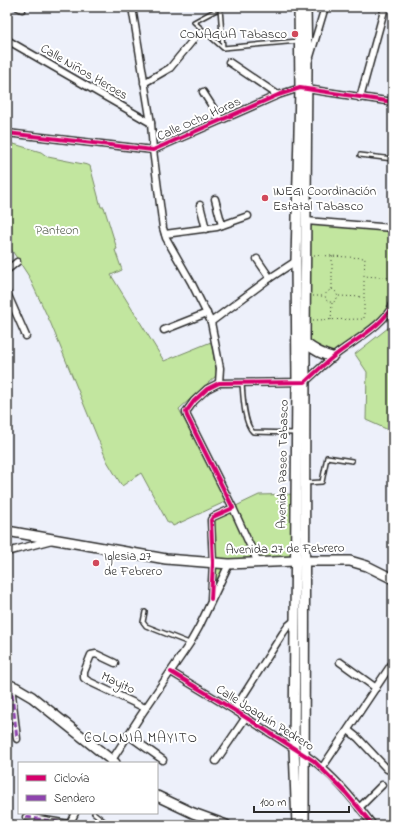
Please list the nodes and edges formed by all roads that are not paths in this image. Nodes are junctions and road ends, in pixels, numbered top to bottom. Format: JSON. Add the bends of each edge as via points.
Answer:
{"nodes":[{"id":1,"x":132,"y":7,"type":"edge"},
{"id":2,"x":299,"y":7,"type":"edge"},
{"id":3,"x":306,"y":7,"type":"edge"},
{"id":4,"x":325,"y":7,"type":"edge"},
{"id":5,"x":385,"y":7,"type":"edge"},
{"id":6,"x":303,"y":37,"type":"junction"},
{"id":7,"x":7,"y":40,"type":"edge"},
{"id":8,"x":193,"y":40,"type":"dead end"},
{"id":9,"x":315,"y":43,"type":"junction"},
{"id":10,"x":223,"y":48,"type":"junction"},
{"id":11,"x":229,"y":62,"type":"dead end"},
{"id":12,"x":307,"y":65,"type":"junction"},
{"id":13,"x":144,"y":83,"type":"junction"},
{"id":14,"x":303,"y":88,"type":"junction"},
{"id":15,"x":203,"y":92,"type":"dead end"},
{"id":16,"x":278,"y":95,"type":"junction"},
{"id":17,"x":360,"y":98,"type":"junction"},
{"id":18,"x":393,"y":102,"type":"edge"},
{"id":19,"x":221,"y":120,"type":"junction"},
{"id":20,"x":150,"y":123,"type":"junction"},
{"id":21,"x":7,"y":133,"type":"edge"},
{"id":22,"x":153,"y":150,"type":"junction"},
{"id":23,"x":360,"y":155,"type":"dead end"},
{"id":24,"x":393,"y":159,"type":"edge"},
{"id":25,"x":215,"y":198,"type":"dead end"},
{"id":26,"x":200,"y":206,"type":"dead end"},
{"id":27,"x":248,"y":216,"type":"dead end"},
{"id":28,"x":306,"y":221,"type":"junction"},
{"id":29,"x":222,"y":225,"type":"junction"},
{"id":30,"x":392,"y":228,"type":"edge"},
{"id":31,"x":206,"y":229,"type":"junction"},
{"id":32,"x":165,"y":234,"type":"junction"},
{"id":33,"x":257,"y":259,"type":"dead end"},
{"id":34,"x":296,"y":260,"type":"junction"},
{"id":35,"x":17,"y":262,"type":"dead end"},
{"id":36,"x":7,"y":270,"type":"edge"},
{"id":37,"x":270,"y":278,"type":"junction"},
{"id":38,"x":7,"y":293,"type":"edge"},
{"id":39,"x":393,"y":304,"type":"edge"},
{"id":40,"x":391,"y":312,"type":"edge"},
{"id":41,"x":207,"y":313,"type":"junction"},
{"id":42,"x":211,"y":322,"type":"junction"},
{"id":43,"x":164,"y":330,"type":"dead end"},
{"id":44,"x":26,"y":336,"type":"dead end"},
{"id":45,"x":305,"y":342,"type":"junction"},
{"id":46,"x":332,"y":357,"type":"junction"},
{"id":47,"x":301,"y":382,"type":"junction"},
{"id":48,"x":219,"y":383,"type":"junction"},
{"id":49,"x":242,"y":383,"type":"junction"},
{"id":50,"x":297,"y":433,"type":"junction"},
{"id":51,"x":352,"y":461,"type":"dead end"},
{"id":52,"x":305,"y":483,"type":"junction"},
{"id":53,"x":233,"y":508,"type":"junction"},
{"id":54,"x":8,"y":531,"type":"edge"},
{"id":55,"x":55,"y":539,"type":"junction"},
{"id":56,"x":7,"y":552,"type":"edge"},
{"id":57,"x":305,"y":560,"type":"junction"},
{"id":58,"x":295,"y":561,"type":"junction"},
{"id":59,"x":214,"y":563,"type":"junction"},
{"id":60,"x":258,"y":563,"type":"junction"},
{"id":61,"x":229,"y":564,"type":"junction"},
{"id":62,"x":393,"y":579,"type":"edge"},
{"id":63,"x":211,"y":599,"type":"junction"},
{"id":64,"x":145,"y":612,"type":"dead end"},
{"id":65,"x":295,"y":620,"type":"junction"},
{"id":66,"x":190,"y":644,"type":"junction"},
{"id":67,"x":340,"y":662,"type":"dead end"},
{"id":68,"x":393,"y":662,"type":"edge"},
{"id":69,"x":115,"y":663,"type":"dead end"},
{"id":70,"x":171,"y":672,"type":"junction"},
{"id":71,"x":9,"y":688,"type":"edge"},
{"id":72,"x":376,"y":688,"type":"junction"},
{"id":73,"x":145,"y":708,"type":"junction"},
{"id":74,"x":234,"y":710,"type":"junction"},
{"id":75,"x":246,"y":717,"type":"junction"},
{"id":76,"x":348,"y":730,"type":"junction"},
{"id":77,"x":128,"y":736,"type":"junction"},
{"id":78,"x":17,"y":739,"type":"dead end"},
{"id":79,"x":294,"y":748,"type":"junction"},
{"id":80,"x":304,"y":754,"type":"junction"},
{"id":81,"x":163,"y":760,"type":"dead end"},
{"id":82,"x":216,"y":761,"type":"dead end"},
{"id":83,"x":111,"y":762,"type":"edge"},
{"id":84,"x":393,"y":764,"type":"edge"},
{"id":85,"x":322,"y":768,"type":"junction"},
{"id":86,"x":382,"y":785,"type":"dead end"},
{"id":87,"x":158,"y":796,"type":"edge"},
{"id":88,"x":158,"y":802,"type":"edge"},
{"id":89,"x":359,"y":808,"type":"junction"},
{"id":90,"x":74,"y":814,"type":"edge"},
{"id":91,"x":95,"y":814,"type":"edge"},
{"id":92,"x":26,"y":817,"type":"dead end"},
{"id":93,"x":393,"y":823,"type":"edge"},
{"id":94,"x":69,"y":825,"type":"edge"},
{"id":95,"x":109,"y":825,"type":"edge"},
{"id":96,"x":207,"y":825,"type":"edge"},
{"id":97,"x":226,"y":825,"type":"edge"},
{"id":98,"x":297,"y":825,"type":"edge"},
{"id":99,"x":304,"y":825,"type":"edge"},
{"id":100,"x":373,"y":825,"type":"edge"},
{"id":101,"x":389,"y":825,"type":"edge"}],
"edges":[{"from":1,"to":13,"type":"street"},
{"from":2,"to":6,"type":"main road","name":"Avenida Paseo Tabasco"},
{"from":3,"to":6,"type":"main road","name":"Avenida Paseo Tabasco"},
{"from":4,"to":9,"type":"street"},
{"from":5,"to":17,"type":"street"},
{"from":6,"to":9,"type":"main road"},
{"from":6,"to":10,"type":"lane"},
{"from":6,"to":12,"type":"main road","name":"Avenida Paseo Tabasco"},
{"from":6,"to":14,"type":"main road","name":"Avenida Paseo Tabasco"},
{"from":7,"to":20,"type":"street","name":"Calle Niños Heroes"},
{"from":8,"to":13,"type":"street","via":[[170,68]]},
{"from":9,"to":12,"type":"street"},
{"from":10,"to":10,"type":"lane","via":[[220,15],[220,8],[194,22]]},
{"from":11,"to":16,"type":"street"},
{"from":12,"to":14,"type":"main road","name":"Avenida Paseo Tabasco"},
{"from":13,"to":20,"type":"street"},
{"from":14,"to":16,"type":"street","name":"Calle Ocho Horas"},
{"from":14,"to":17,"type":"street","name":"Calle Ocho Horas"},
{"from":14,"to":28,"type":"main road","name":"Avenida Paseo Tabasco"},
{"from":14,"to":34,"type":"main road","name":"Avenida Paseo Tabasco"},
{"from":15,"to":19,"type":"street"},
{"from":16,"to":19,"type":"street","name":"Calle Ocho Horas"},
{"from":17,"to":18,"type":"street","name":"Calle Ocho Horas"},
{"from":19,"to":22,"type":"street","name":"Calle Ocho Horas"},
{"from":20,"to":22,"type":"street"},
{"from":21,"to":22,"type":"street","name":"Calle Ocho Horas"},
{"from":22,"to":32,"type":"street"},
{"from":23,"to":24,"type":"lane"},
{"from":25,"to":29,"type":"street"},
{"from":26,"to":31,"type":"street"},
{"from":27,"to":29,"type":"street"},
{"from":28,"to":30,"type":"street"},
{"from":28,"to":45,"type":"main road","name":"Avenida Paseo Tabasco"},
{"from":29,"to":31,"type":"street"},
{"from":31,"to":32,"type":"street"},
{"from":32,"to":41,"type":"street"},
{"from":33,"to":37,"type":"street"},
{"from":34,"to":37,"type":"street"},
{"from":34,"to":47,"type":"main road","name":"Avenida Paseo Tabasco"},
{"from":35,"to":36,"type":"street"},
{"from":37,"to":42,"type":"street"},
{"from":38,"to":44,"type":"street"},
{"from":39,"to":40,"type":"street"},
{"from":40,"to":46,"type":"street"},
{"from":41,"to":42,"type":"street"},
{"from":41,"to":43,"type":"street"},
{"from":42,"to":48,"type":"street","via":[[220,368]]},
{"from":45,"to":46,"type":"main road","via":[[313,350]]},
{"from":45,"to":47,"type":"main road","name":"Avenida Paseo Tabasco"},
{"from":46,"to":47,"type":"street"},
{"from":47,"to":49,"type":"street"},
{"from":47,"to":50,"type":"main road","name":"Avenida Paseo Tabasco"},
{"from":47,"to":52,"type":"main road","name":"Avenida Paseo Tabasco"},
{"from":48,"to":49,"type":"street"},
{"from":48,"to":53,"type":"street","via":[[201,394],[186,412]]},
{"from":49,"to":50,"type":"lane","via":[[247,421],[251,431]]},
{"from":50,"to":58,"type":"main road","name":"Avenida Paseo Tabasco"},
{"from":51,"to":52,"type":"lane","via":[[327,457],[322,482]]},
{"from":52,"to":57,"type":"main road","name":"Avenida Paseo Tabasco"},
{"from":53,"to":59,"type":"street","via":[[211,520]]},
{"from":53,"to":60,"type":"street"},
{"from":54,"to":55,"type":"main road","name":"Avenida 27 de Febrero"},
{"from":55,"to":56,"type":"street"},
{"from":55,"to":59,"type":"main road","name":"Avenida 27 de Febrero","via":[[166,559]]},
{"from":57,"to":58,"type":"main road","name":"Avenida 27 de Febrero"},
{"from":57,"to":62,"type":"main road","name":"Avenida 27 de Febrero","via":[[354,562]]},
{"from":57,"to":80,"type":"main road","name":"Avenida Paseo Tabasco"},
{"from":58,"to":60,"type":"main road","name":"Avenida 27 de Febrero"},
{"from":58,"to":65,"type":"main road","name":"Avenida Paseo Tabasco"},
{"from":59,"to":61,"type":"main road","name":"Avenida 27 de Febrero"},
{"from":59,"to":63,"type":"street"},
{"from":60,"to":61,"type":"main road","name":"Avenida 27 de Febrero"},
{"from":61,"to":63,"type":"street"},
{"from":63,"to":66,"type":"street"},
{"from":64,"to":66,"type":"lane","via":[[143,622],[146,626]]},
{"from":65,"to":74,"type":"street","via":[[283,633]]},
{"from":65,"to":79,"type":"main road","name":"Avenida Paseo Tabasco"},
{"from":66,"to":70,"type":"street"},
{"from":67,"to":72,"type":"street"},
{"from":68,"to":72,"type":"street"},
{"from":69,"to":73,"type":"street","name":"Mayito","via":[[93,654],[84,676],[88,681]]},
{"from":70,"to":73,"type":"street"},
{"from":70,"to":74,"type":"street","name":"Calle Joaquín Pedrero"},
{"from":71,"to":78,"type":"street"},
{"from":71,"to":83,"type":"main road","via":[[32,698]]},
{"from":72,"to":76,"type":"street"},
{"from":73,"to":77,"type":"street"},
{"from":74,"to":75,"type":"street","name":"Calle Joaquín Pedrero"},
{"from":75,"to":79,"type":"street","name":"Calle Joaquín Pedrero"},
{"from":75,"to":82,"type":"street"},
{"from":76,"to":84,"type":"street","via":[[387,769]]},
{"from":76,"to":85,"type":"street"},
{"from":77,"to":81,"type":"street"},
{"from":77,"to":83,"type":"street"},
{"from":79,"to":80,"type":"street","name":"Calle Joaquín Pedrero"},
{"from":79,"to":98,"type":"main road","name":"Avenida Paseo Tabasco"},
{"from":80,"to":85,"type":"street","name":"Calle Joaquín Pedrero"},
{"from":80,"to":99,"type":"main road","name":"Avenida Paseo Tabasco"},
{"from":85,"to":89,"type":"street","name":"Calle Joaquín Pedrero"},
{"from":86,"to":89,"type":"street"},
{"from":87,"to":97,"type":"main road","via":[[192,813]]},
{"from":88,"to":96,"type":"main road"},
{"from":89,"to":100,"type":"street","name":"Calle Joaquín Pedrero"},
{"from":90,"to":94,"type":"street"},
{"from":91,"to":95,"type":"lane"},
{"from":92,"to":94,"type":"street"},
{"from":93,"to":101,"type":"main road"}]}
